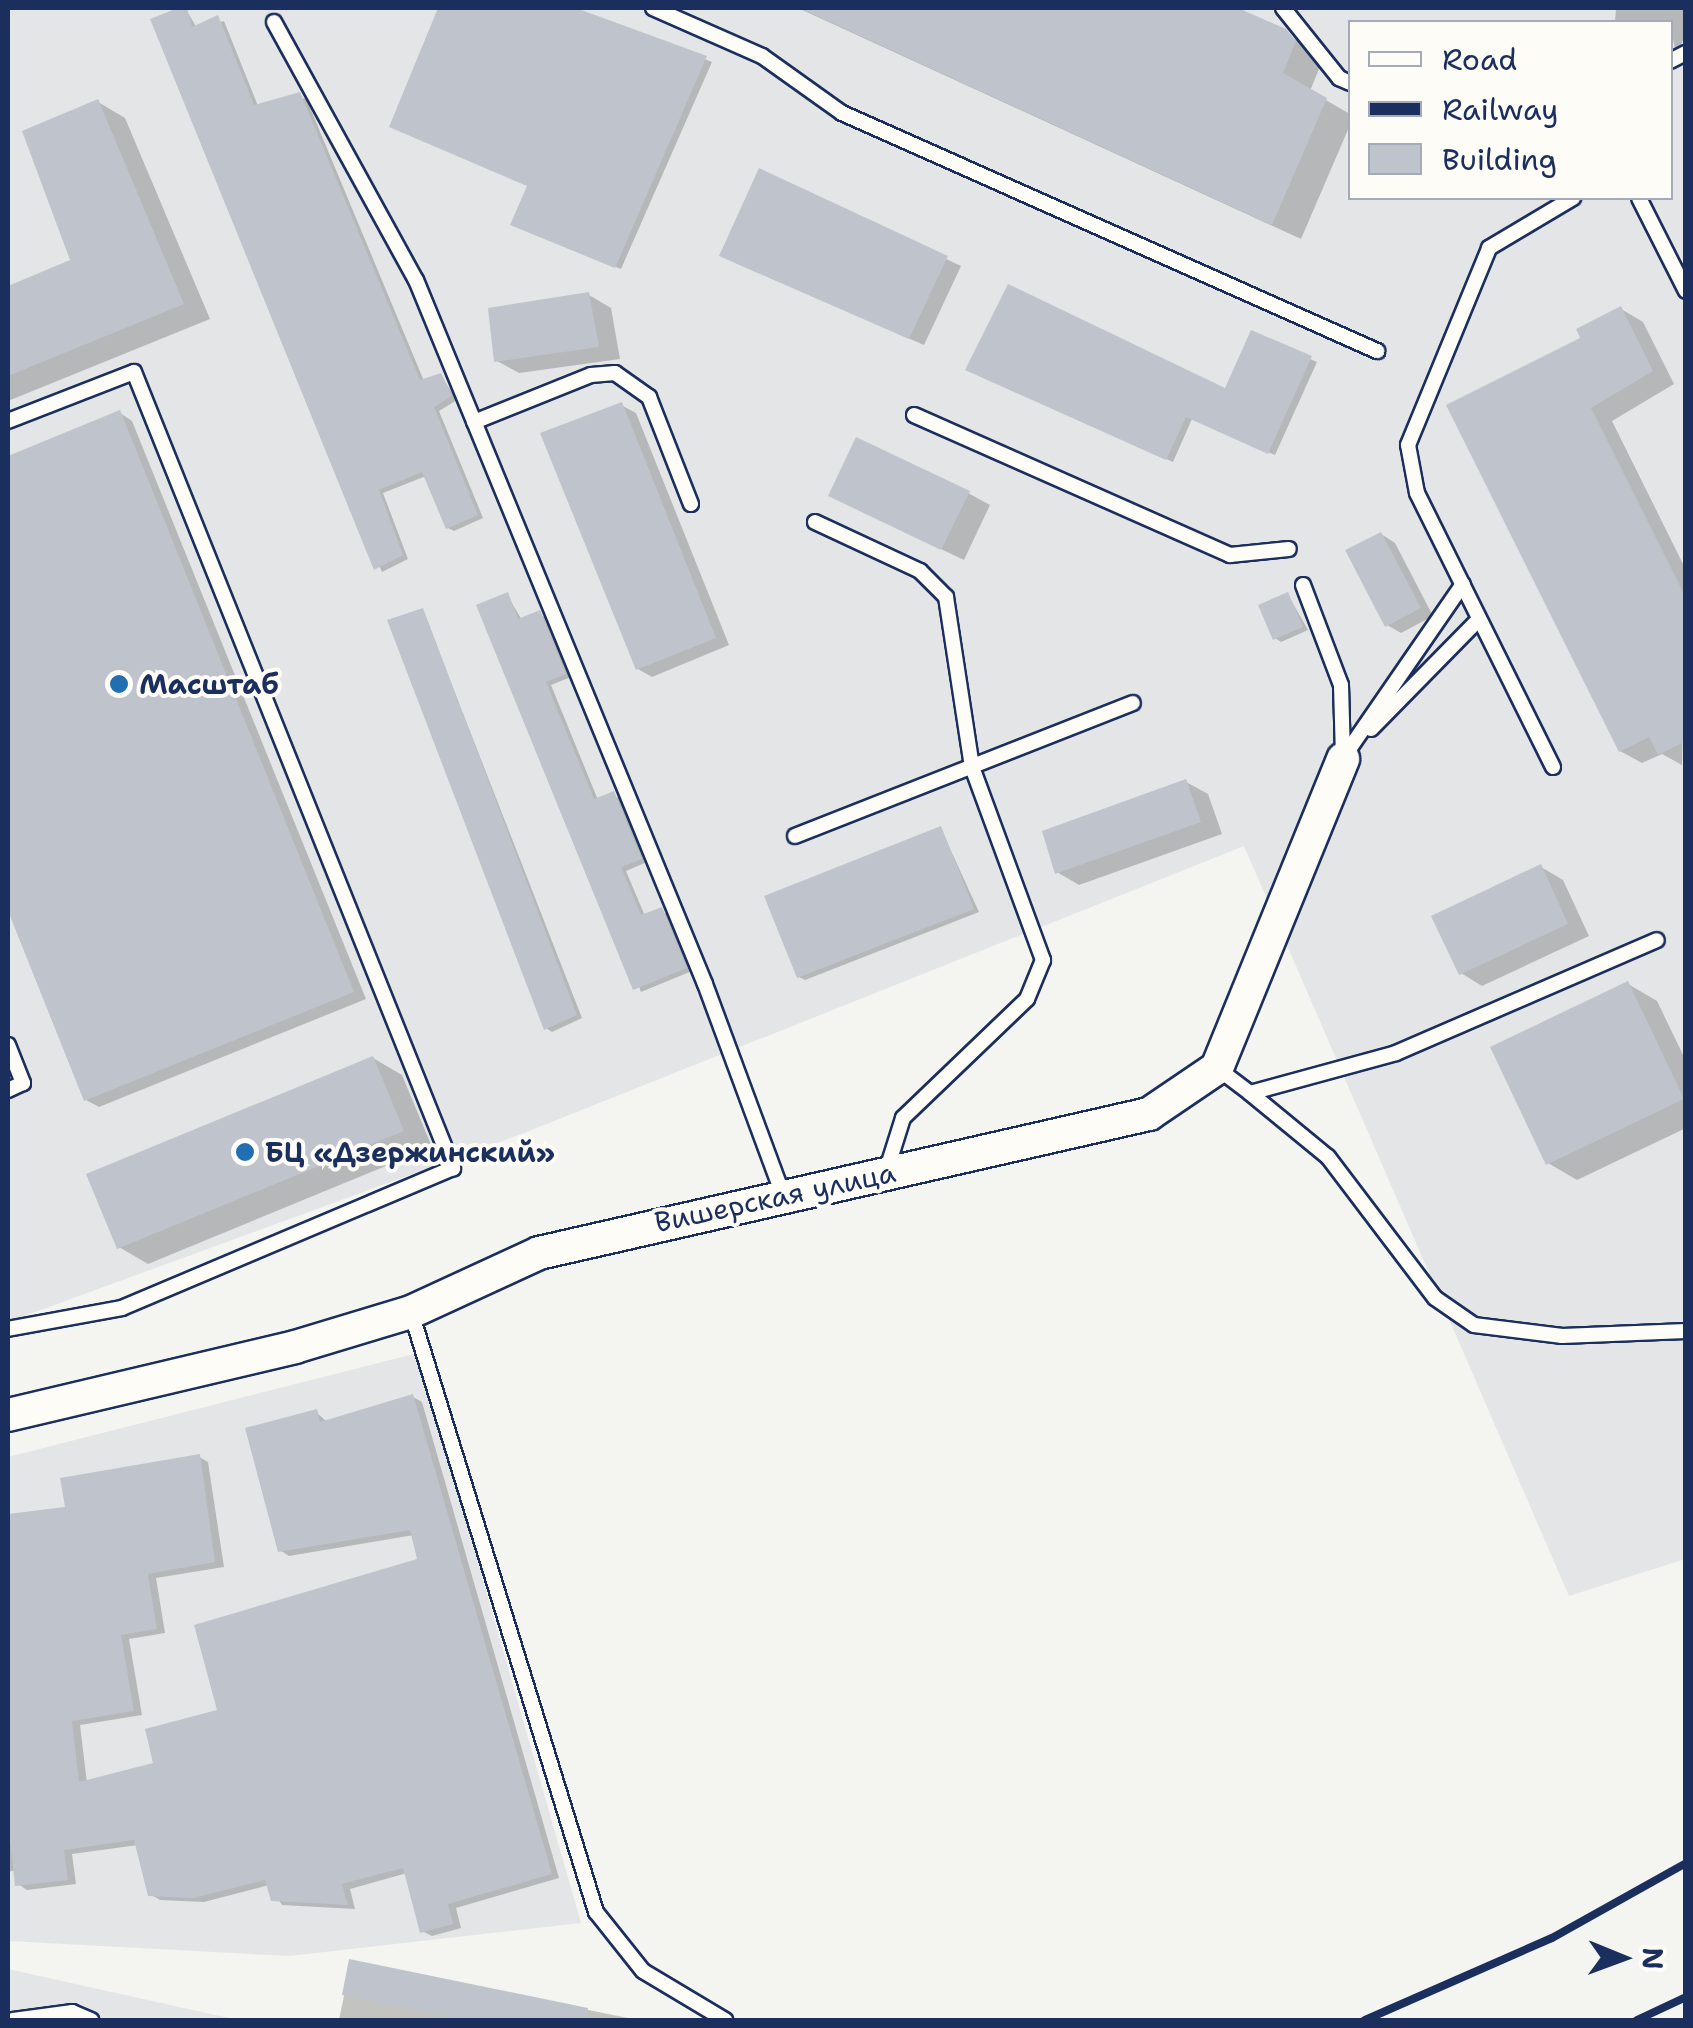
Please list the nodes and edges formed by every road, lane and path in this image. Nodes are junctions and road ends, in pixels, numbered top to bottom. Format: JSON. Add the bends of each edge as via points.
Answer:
{"nodes":[{"id":1,"x":653,"y":8,"type":"edge"},
{"id":2,"x":1283,"y":8,"type":"edge"},
{"id":3,"x":274,"y":22,"type":"dead end"},
{"id":4,"x":1348,"y":82,"type":"edge"},
{"id":5,"x":1569,"y":200,"type":"edge"},
{"id":6,"x":1640,"y":200,"type":"edge"},
{"id":7,"x":1686,"y":291,"type":"edge"},
{"id":8,"x":1377,"y":351,"type":"dead end"},
{"id":9,"x":914,"y":415,"type":"dead end"},
{"id":10,"x":8,"y":421,"type":"edge"},
{"id":11,"x":474,"y":422,"type":"junction"},
{"id":12,"x":690,"y":504,"type":"dead end"},
{"id":13,"x":815,"y":522,"type":"dead end"},
{"id":14,"x":1289,"y":549,"type":"dead end"},
{"id":15,"x":1462,"y":584,"type":"junction"},
{"id":16,"x":1303,"y":585,"type":"dead end"},
{"id":17,"x":1479,"y":619,"type":"junction"},
{"id":18,"x":1133,"y":703,"type":"dead end"},
{"id":19,"x":1342,"y":758,"type":"junction"},
{"id":20,"x":972,"y":767,"type":"junction"},
{"id":21,"x":1553,"y":767,"type":"dead end"},
{"id":22,"x":795,"y":836,"type":"dead end"},
{"id":23,"x":1657,"y":940,"type":"dead end"},
{"id":24,"x":8,"y":1045,"type":"edge"},
{"id":25,"x":1217,"y":1068,"type":"junction"},
{"id":26,"x":8,"y":1090,"type":"edge"},
{"id":27,"x":1250,"y":1093,"type":"junction"},
{"id":28,"x":886,"y":1173,"type":"junction"},
{"id":29,"x":783,"y":1196,"type":"junction"},
{"id":30,"x":411,"y":1312,"type":"junction"},
{"id":31,"x":8,"y":1329,"type":"edge"},
{"id":32,"x":1686,"y":1331,"type":"edge"},
{"id":33,"x":8,"y":1415,"type":"edge"},
{"id":34,"x":13,"y":2020,"type":"edge"},
{"id":35,"x":90,"y":2020,"type":"edge"},
{"id":36,"x":725,"y":2020,"type":"edge"}],
"edges":[{"from":1,"to":8,"type":"lane","via":[[762,56],[842,113]]},
{"from":2,"to":4,"type":"lane"},
{"from":3,"to":11,"type":"lane","via":[[416,280]]},
{"from":5,"to":15,"type":"lane","via":[[1489,248],[1414,423],[1408,470]]},
{"from":6,"to":7,"type":"lane"},
{"from":9,"to":14,"type":"lane","via":[[1230,555]]},
{"from":10,"to":31,"type":"lane","via":[[134,372],[453,1168],[122,1308]]},
{"from":11,"to":12,"type":"lane","via":[[592,375],[614,373],[649,397]]},
{"from":11,"to":29,"type":"lane","via":[[705,984]]},
{"from":13,"to":20,"type":"lane","via":[[920,571],[946,597]]},
{"from":15,"to":17,"type":"lane"},
{"from":15,"to":19,"type":"lane"},
{"from":16,"to":19,"type":"lane","via":[[1341,684]]},
{"from":17,"to":19,"type":"lane"},
{"from":17,"to":21,"type":"lane"},
{"from":18,"to":20,"type":"lane"},
{"from":19,"to":25,"type":"street"},
{"from":20,"to":22,"type":"lane"},
{"from":20,"to":28,"type":"lane","via":[[1039,938],[1040,980],[903,1118]]},
{"from":23,"to":27,"type":"lane","via":[[1396,1053]]},
{"from":24,"to":26,"type":"lane","via":[[23,1083]]},
{"from":25,"to":27,"type":"lane"},
{"from":25,"to":28,"type":"street","name":"Вишерская улица","via":[[1149,1114]]},
{"from":27,"to":32,"type":"lane","via":[[1328,1157],[1434,1298],[1474,1325],[1562,1336]]},
{"from":28,"to":29,"type":"street","name":"Вишерская улица"},
{"from":29,"to":30,"type":"street","name":"Вишерская улица","via":[[539,1253]]},
{"from":30,"to":33,"type":"street","name":"Вишерская улица","via":[[295,1347]]},
{"from":30,"to":36,"type":"lane","via":[[596,1912],[643,1971]]},
{"from":34,"to":35,"type":"lane","via":[[72,2012]]}]}
